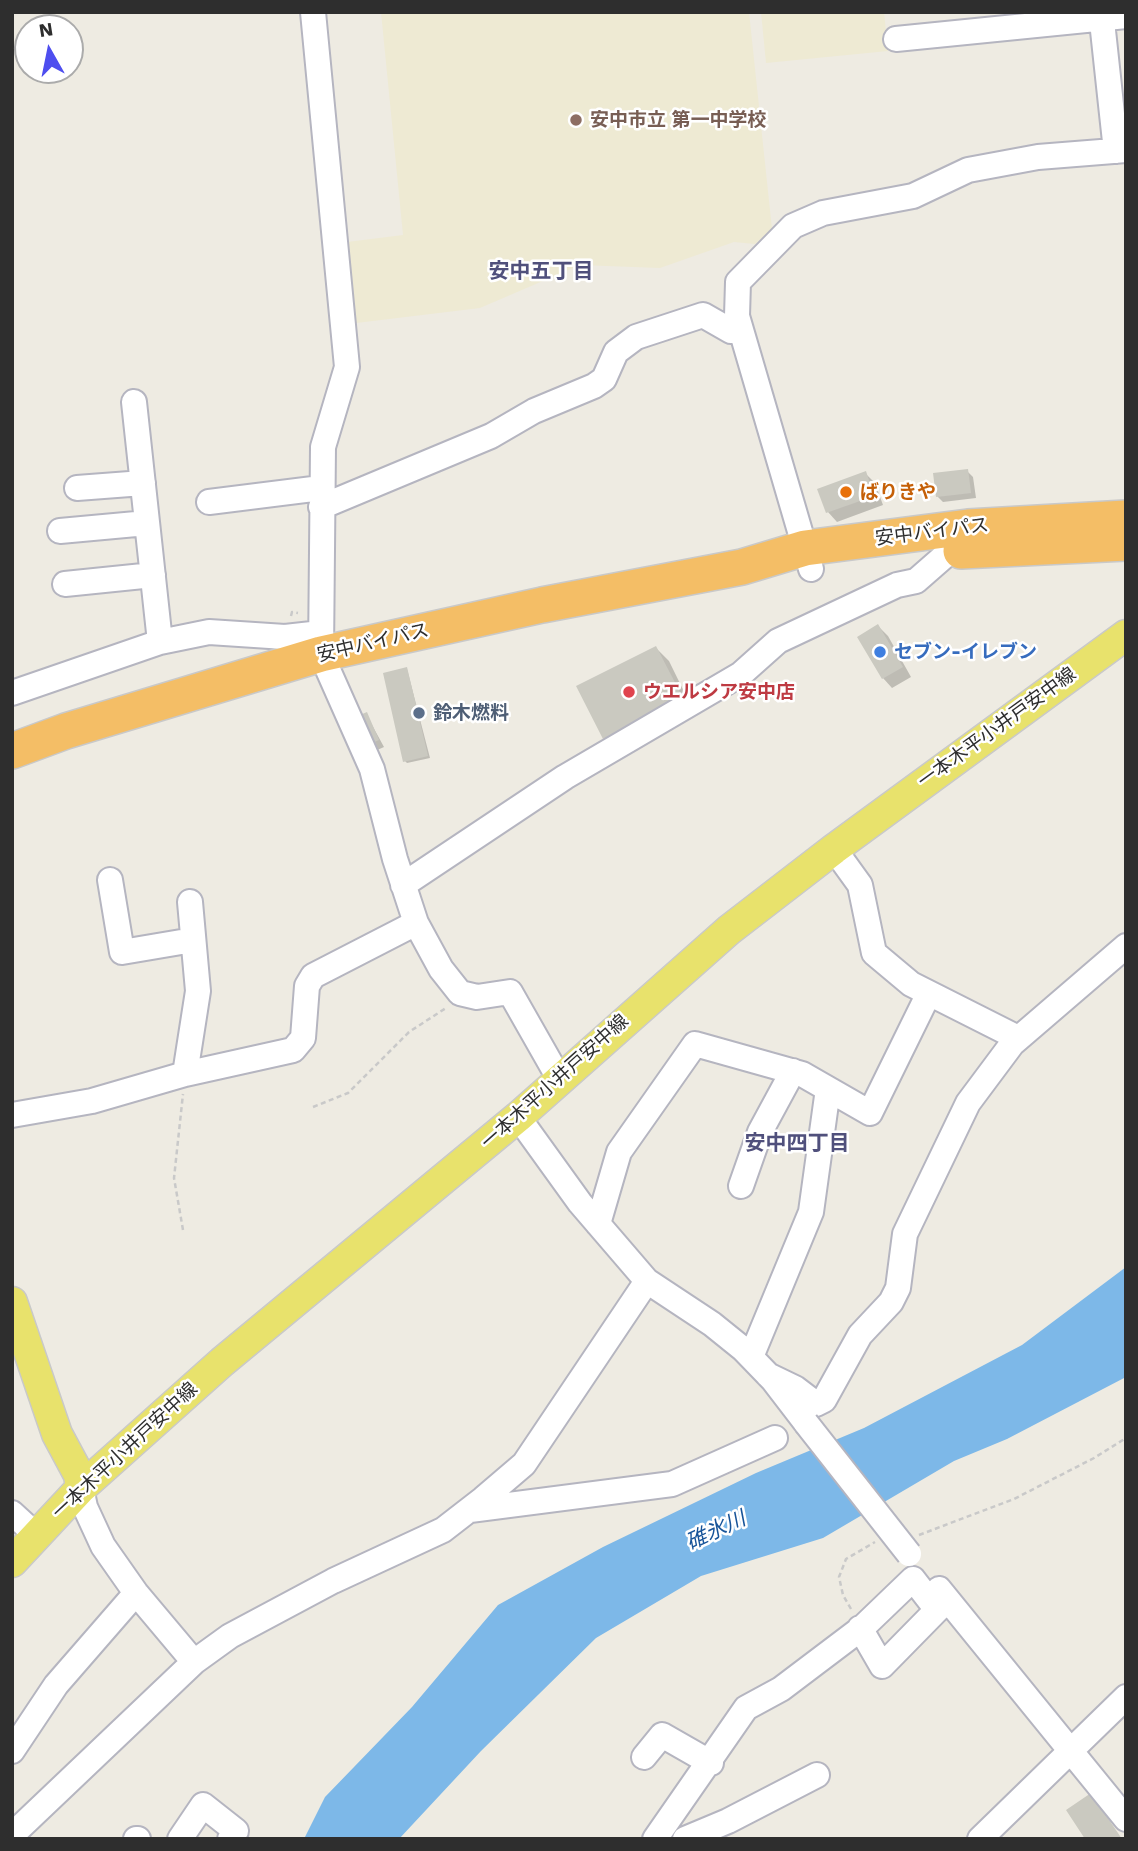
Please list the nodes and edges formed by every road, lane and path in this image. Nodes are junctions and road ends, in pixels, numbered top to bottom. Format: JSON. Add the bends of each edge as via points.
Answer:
{"nodes":[{"id":1,"x":313,"y":12,"type":"edge"},
{"id":2,"x":1110,"y":15,"type":"edge"},
{"id":3,"x":896,"y":39,"type":"dead end"},
{"id":4,"x":1121,"y":150,"type":"edge"},
{"id":5,"x":740,"y":329,"type":"junction"},
{"id":6,"x":134,"y":402,"type":"dead end"},
{"id":7,"x":143,"y":483,"type":"junction"},
{"id":8,"x":77,"y":488,"type":"dead end"},
{"id":9,"x":321,"y":497,"type":"junction"},
{"id":10,"x":209,"y":502,"type":"dead end"},
{"id":11,"x":1126,"y":517,"type":"edge"},
{"id":12,"x":147,"y":523,"type":"junction"},
{"id":13,"x":60,"y":531,"type":"dead end"},
{"id":14,"x":1126,"y":543,"type":"edge"},
{"id":15,"x":948,"y":553,"type":"junction"},
{"id":16,"x":808,"y":559,"type":"junction"},
{"id":17,"x":153,"y":575,"type":"junction"},
{"id":18,"x":65,"y":584,"type":"dead end"},
{"id":19,"x":292,"y":612,"type":"dead end"},
{"id":20,"x":299,"y":613,"type":"dead end"},
{"id":21,"x":1126,"y":635,"type":"edge"},
{"id":22,"x":160,"y":642,"type":"junction"},
{"id":23,"x":321,"y":644,"type":"junction"},
{"id":24,"x":12,"y":693,"type":"edge"},
{"id":25,"x":12,"y":751,"type":"edge"},
{"id":26,"x":834,"y":849,"type":"junction"},
{"id":27,"x":110,"y":880,"type":"dead end"},
{"id":28,"x":403,"y":885,"type":"junction"},
{"id":29,"x":190,"y":902,"type":"dead end"},
{"id":30,"x":416,"y":923,"type":"junction"},
{"id":31,"x":193,"y":940,"type":"junction"},
{"id":32,"x":1126,"y":946,"type":"edge"},
{"id":33,"x":929,"y":993,"type":"junction"},
{"id":34,"x":467,"y":995,"type":"junction"},
{"id":35,"x":1018,"y":1038,"type":"junction"},
{"id":36,"x":793,"y":1072,"type":"junction"},
{"id":37,"x":185,"y":1073,"type":"junction"},
{"id":38,"x":559,"y":1080,"type":"junction"},
{"id":39,"x":828,"y":1089,"type":"junction"},
{"id":40,"x":313,"y":1107,"type":"dead end"},
{"id":41,"x":12,"y":1115,"type":"edge"},
{"id":42,"x":518,"y":1117,"type":"junction"},
{"id":43,"x":741,"y":1186,"type":"dead end"},
{"id":44,"x":598,"y":1224,"type":"junction"},
{"id":45,"x":183,"y":1230,"type":"dead end"},
{"id":46,"x":647,"y":1281,"type":"junction"},
{"id":47,"x":12,"y":1302,"type":"edge"},
{"id":48,"x":751,"y":1357,"type":"junction"},
{"id":49,"x":768,"y":1375,"type":"junction"},
{"id":50,"x":775,"y":1438,"type":"dead end"},
{"id":51,"x":1126,"y":1438,"type":"edge"},
{"id":52,"x":81,"y":1488,"type":"junction"},
{"id":53,"x":470,"y":1510,"type":"junction"},
{"id":54,"x":12,"y":1513,"type":"edge"},
{"id":55,"x":36,"y":1535,"type":"junction"},
{"id":56,"x":883,"y":1541,"type":"dead end"},
{"id":57,"x":913,"y":1545,"type":"junction"},
{"id":58,"x":12,"y":1562,"type":"edge"},
{"id":59,"x":136,"y":1593,"type":"junction"},
{"id":60,"x":943,"y":1606,"type":"junction"},
{"id":61,"x":862,"y":1628,"type":"junction"},
{"id":62,"x":194,"y":1662,"type":"junction"},
{"id":63,"x":1126,"y":1697,"type":"edge"},
{"id":64,"x":12,"y":1751,"type":"edge"},
{"id":65,"x":1070,"y":1751,"type":"junction"},
{"id":66,"x":644,"y":1757,"type":"dead end"},
{"id":67,"x":711,"y":1763,"type":"junction"},
{"id":68,"x":817,"y":1775,"type":"dead end"},
{"id":69,"x":1126,"y":1819,"type":"edge"},
{"id":70,"x":12,"y":1835,"type":"edge"},
{"id":71,"x":180,"y":1839,"type":"edge"},
{"id":72,"x":230,"y":1839,"type":"edge"},
{"id":73,"x":655,"y":1839,"type":"edge"},
{"id":74,"x":685,"y":1839,"type":"edge"},
{"id":75,"x":980,"y":1839,"type":"edge"}],
"edges":[{"from":1,"to":9,"type":"street","via":[[347,367],[323,447]]},
{"from":2,"to":3,"type":"street"},
{"from":2,"to":4,"type":"street"},
{"from":4,"to":5,"type":"street","via":[[1038,157],[968,170],[913,196],[823,213],[793,226],[738,282]]},
{"from":5,"to":9,"type":"street","via":[[731,331],[703,316],[636,337],[617,352],[604,379],[594,386],[534,411],[491,436]]},
{"from":5,"to":16,"type":"street"},
{"from":6,"to":7,"type":"street"},
{"from":7,"to":8,"type":"street"},
{"from":7,"to":12,"type":"street"},
{"from":9,"to":10,"type":"street"},
{"from":9,"to":23,"type":"street"},
{"from":11,"to":16,"type":"highway","name":"安中バイパス","via":[[968,527]]},
{"from":12,"to":13,"type":"street"},
{"from":12,"to":17,"type":"street"},
{"from":14,"to":15,"type":"highway","name":"安中バイパス"},
{"from":15,"to":16,"type":"highway","name":"安中バイパス"},
{"from":15,"to":28,"type":"street","via":[[916,581],[897,585],[778,641],[741,674],[565,778]]},
{"from":16,"to":23,"type":"highway","name":"安中バイパス"},
{"from":17,"to":18,"type":"street"},
{"from":17,"to":22,"type":"street"},
{"from":19,"to":20,"type":"path"},
{"from":21,"to":26,"type":"main road","name":"一本木平小井戸安中線"},
{"from":22,"to":23,"type":"street","via":[[209,632]]},
{"from":22,"to":24,"type":"street"},
{"from":23,"to":25,"type":"highway","name":"安中バイパス"},
{"from":23,"to":28,"type":"street","via":[[372,769]]},
{"from":26,"to":33,"type":"street","via":[[860,885],[874,953]]},
{"from":26,"to":38,"type":"main road","name":"一本木平小井戸安中線","via":[[729,930]]},
{"from":27,"to":31,"type":"street","via":[[122,952]]},
{"from":28,"to":30,"type":"street"},
{"from":29,"to":31,"type":"street"},
{"from":30,"to":34,"type":"street","via":[[441,969],[460,993]]},
{"from":30,"to":37,"type":"street","via":[[313,976],[307,986],[303,1038],[293,1050]]},
{"from":31,"to":37,"type":"street","via":[[198,990]]},
{"from":32,"to":35,"type":"street"},
{"from":33,"to":35,"type":"street"},
{"from":33,"to":39,"type":"street","via":[[870,1113]]},
{"from":34,"to":38,"type":"street","via":[[510,992]]},
{"from":34,"to":40,"type":"path","via":[[408,1032],[348,1093]]},
{"from":35,"to":49,"type":"street","via":[[968,1103],[905,1234],[898,1288],[860,1335],[824,1400],[816,1404]]},
{"from":36,"to":39,"type":"street"},
{"from":36,"to":43,"type":"street","via":[[760,1132]]},
{"from":36,"to":44,"type":"street","via":[[695,1044],[619,1152]]},
{"from":37,"to":41,"type":"street","via":[[92,1101]]},
{"from":37,"to":45,"type":"path","via":[[174,1178]]},
{"from":38,"to":42,"type":"main road","name":"一本木平小井戸安中線"},
{"from":39,"to":48,"type":"street","via":[[811,1212]]},
{"from":42,"to":44,"type":"street"},
{"from":42,"to":52,"type":"main road","name":"一本木平小井戸安中線","via":[[222,1362]]},
{"from":44,"to":46,"type":"street"},
{"from":46,"to":48,"type":"street","via":[[712,1324]]},
{"from":46,"to":53,"type":"street","via":[[524,1464]]},
{"from":47,"to":52,"type":"main road","via":[[57,1434]]},
{"from":48,"to":49,"type":"street"},
{"from":49,"to":57,"type":"street","bridge":true},
{"from":50,"to":53,"type":"street","via":[[672,1484]]},
{"from":51,"to":57,"type":"path","via":[[1014,1499]]},
{"from":52,"to":55,"type":"main road","name":"一本木平小井戸安中線"},
{"from":52,"to":59,"type":"street","via":[[103,1546]]},
{"from":53,"to":62,"type":"street","via":[[443,1530],[332,1581],[230,1636]]},
{"from":54,"to":55,"type":"street"},
{"from":55,"to":58,"type":"main road","name":"一本木平小井戸安中線"},
{"from":56,"to":61,"type":"path","via":[[846,1559],[839,1577],[843,1595]]},
{"from":57,"to":60,"type":"street"},
{"from":59,"to":62,"type":"street"},
{"from":59,"to":64,"type":"street","via":[[56,1685]]},
{"from":60,"to":61,"type":"street","via":[[913,1579]]},
{"from":60,"to":61,"type":"street","via":[[882,1666]]},
{"from":60,"to":65,"type":"street"},
{"from":61,"to":67,"type":"street","via":[[780,1689],[746,1708]]},
{"from":62,"to":70,"type":"street"},
{"from":63,"to":65,"type":"street"},
{"from":65,"to":69,"type":"street"},
{"from":65,"to":75,"type":"street"},
{"from":66,"to":67,"type":"street","via":[[662,1735]]},
{"from":67,"to":73,"type":"street"},
{"from":68,"to":74,"type":"street"},
{"from":71,"to":72,"type":"street","via":[[204,1805],[236,1831]]}]}
